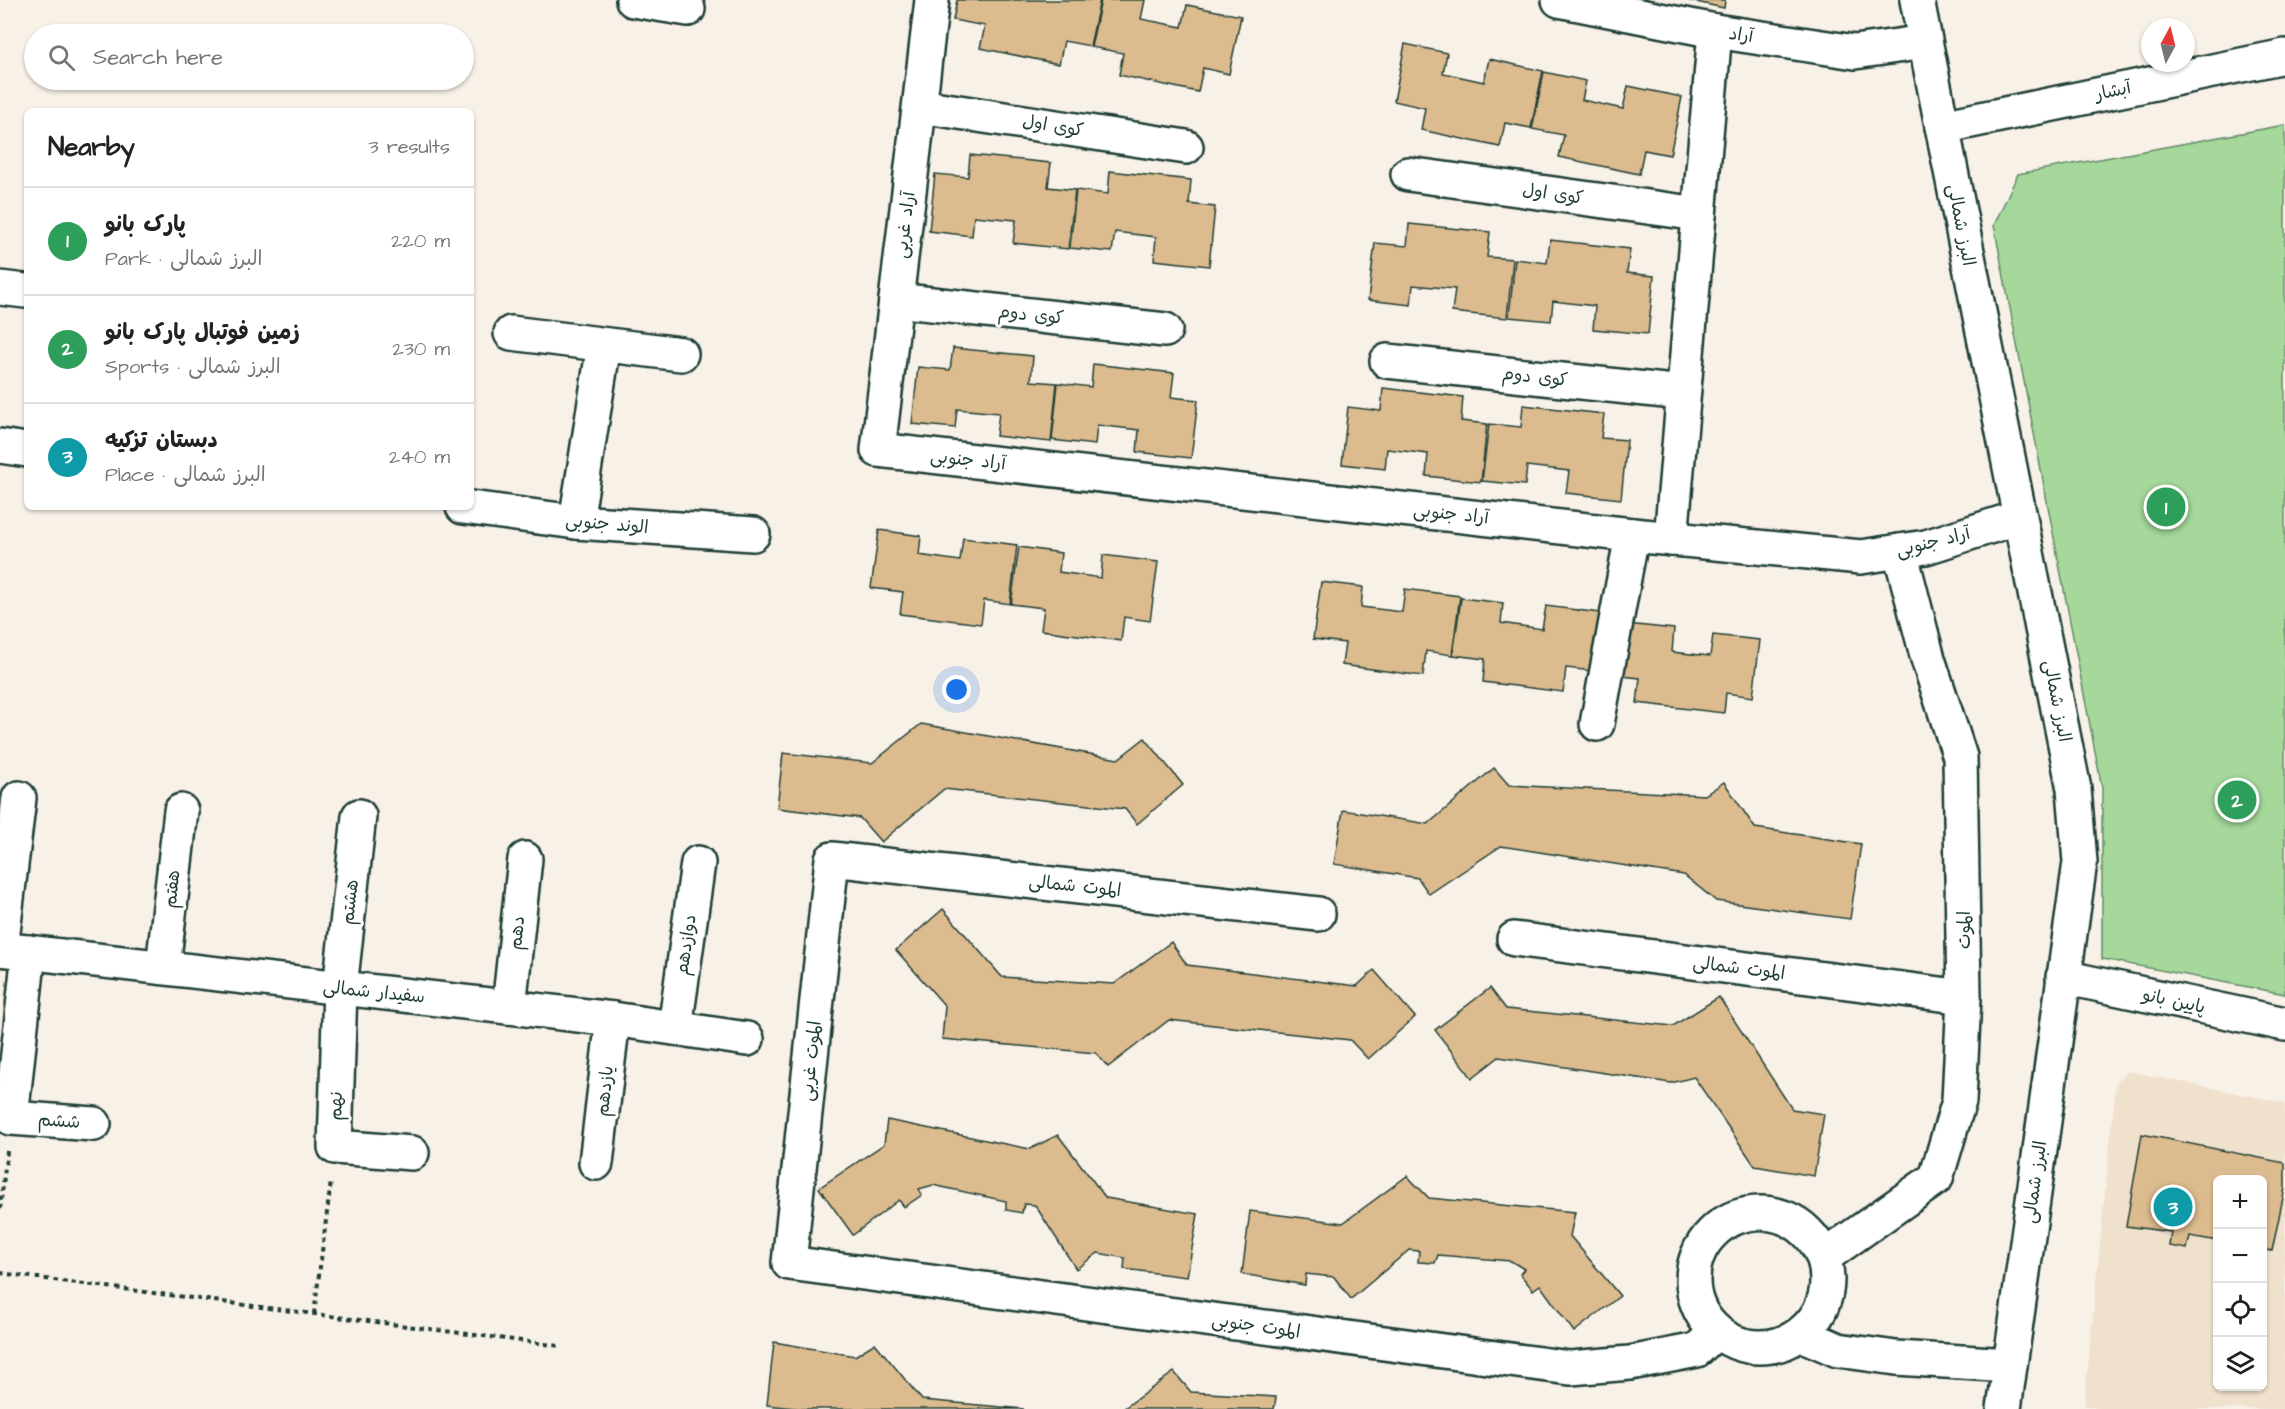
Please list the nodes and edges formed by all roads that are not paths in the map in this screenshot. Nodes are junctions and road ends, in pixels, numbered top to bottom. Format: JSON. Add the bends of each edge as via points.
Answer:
{"nodes":[{"id":1,"x":633,"y":0,"type":"edge"},
{"id":2,"x":932,"y":0,"type":"edge"},
{"id":3,"x":1559,"y":0,"type":"edge"},
{"id":4,"x":1917,"y":0,"type":"edge"},
{"id":5,"x":688,"y":9,"type":"dead end"},
{"id":6,"x":1715,"y":31,"type":"junction"},
{"id":7,"x":1925,"y":42,"type":"junction"},
{"id":8,"x":2285,"y":56,"type":"edge"},
{"id":9,"x":920,"y":106,"type":"junction"},
{"id":10,"x":1942,"y":127,"type":"junction"},
{"id":11,"x":1186,"y":147,"type":"dead end"},
{"id":12,"x":1408,"y":174,"type":"dead end"},
{"id":13,"x":1699,"y":214,"type":"junction"},
{"id":14,"x":896,"y":300,"type":"junction"},
{"id":15,"x":1165,"y":330,"type":"dead end"},
{"id":16,"x":512,"y":333,"type":"dead end"},
{"id":17,"x":604,"y":345,"type":"junction"},
{"id":18,"x":681,"y":354,"type":"dead end"},
{"id":19,"x":1387,"y":361,"type":"dead end"},
{"id":20,"x":1683,"y":393,"type":"junction"},
{"id":21,"x":0,"y":446,"type":"edge"},
{"id":22,"x":24,"y":450,"type":"edge"},
{"id":23,"x":878,"y":450,"type":"joint"},
{"id":24,"x":474,"y":508,"type":"edge"},
{"id":25,"x":2020,"y":517,"type":"junction"},
{"id":26,"x":576,"y":522,"type":"junction"},
{"id":27,"x":753,"y":534,"type":"dead end"},
{"id":28,"x":1632,"y":535,"type":"junction"},
{"id":29,"x":1671,"y":539,"type":"junction"},
{"id":30,"x":1900,"y":551,"type":"junction"},
{"id":31,"x":1597,"y":724,"type":"dead end"},
{"id":32,"x":18,"y":798,"type":"dead end"},
{"id":33,"x":181,"y":811,"type":"dead end"},
{"id":34,"x":359,"y":816,"type":"dead end"},
{"id":35,"x":525,"y":859,"type":"dead end"},
{"id":36,"x":832,"y":859,"type":"joint"},
{"id":37,"x":698,"y":863,"type":"dead end"},
{"id":38,"x":1318,"y":914,"type":"dead end"},
{"id":39,"x":1514,"y":939,"type":"dead end"},
{"id":40,"x":10,"y":950,"type":"edge"},
{"id":41,"x":163,"y":967,"type":"junction"},
{"id":42,"x":2063,"y":977,"type":"junction"},
{"id":43,"x":340,"y":988,"type":"junction"},
{"id":44,"x":1964,"y":997,"type":"junction"},
{"id":45,"x":509,"y":1007,"type":"junction"},
{"id":46,"x":613,"y":1019,"type":"junction"},
{"id":47,"x":2285,"y":1024,"type":"edge"},
{"id":48,"x":675,"y":1028,"type":"junction"},
{"id":49,"x":747,"y":1039,"type":"dead end"},
{"id":50,"x":94,"y":1124,"type":"dead end"},
{"id":51,"x":412,"y":1153,"type":"dead end"},
{"id":52,"x":596,"y":1163,"type":"dead end"},
{"id":53,"x":1824,"y":1257,"type":"junction"},
{"id":54,"x":789,"y":1263,"type":"joint"},
{"id":55,"x":1716,"y":1332,"type":"junction"},
{"id":56,"x":1801,"y":1334,"type":"junction"},
{"id":57,"x":2010,"y":1365,"type":"junction"},
{"id":58,"x":2004,"y":1409,"type":"edge"}],
"edges":[{"from":1,"to":5,"type":"street"},
{"from":2,"to":9,"type":"street","name":"آراد غربی"},
{"from":3,"to":6,"type":"street","name":"آراد"},
{"from":4,"to":7,"type":"street","name":"البرز شمالی"},
{"from":6,"to":7,"type":"street","name":"آراد","via":[[1855,52]]},
{"from":6,"to":13,"type":"street"},
{"from":7,"to":10,"type":"street","name":"البرز شمالی"},
{"from":8,"to":10,"type":"street","name":"آبشار"},
{"from":9,"to":11,"type":"street","name":"کوی اول"},
{"from":9,"to":14,"type":"street","name":"آراد غربی"},
{"from":10,"to":25,"type":"street","name":"البرز شمالی"},
{"from":12,"to":13,"type":"street","name":"کوی اول"},
{"from":13,"to":20,"type":"street"},
{"from":14,"to":15,"type":"street","name":"کوی دوم"},
{"from":14,"to":23,"type":"street","name":"آراد غربی"},
{"from":16,"to":17,"type":"street"},
{"from":17,"to":18,"type":"street"},
{"from":17,"to":26,"type":"street"},
{"from":19,"to":20,"type":"street","name":"کوی دوم"},
{"from":20,"to":29,"type":"street"},
{"from":21,"to":22,"type":"street"},
{"from":23,"to":28,"type":"street","name":"آراد جنوبی"},
{"from":24,"to":26,"type":"street","name":"الوند جنوبی"},
{"from":25,"to":30,"type":"street","name":"آراد جنوبی","via":[[1926,547]]},
{"from":25,"to":42,"type":"street","name":"البرز شمالی","via":[[2074,789],[2080,862]]},
{"from":26,"to":27,"type":"street","name":"الوند جنوبی"},
{"from":28,"to":29,"type":"street","name":"آراد جنوبی"},
{"from":28,"to":31,"type":"street"},
{"from":29,"to":30,"type":"street","name":"آراد جنوبی","via":[[1861,557]]},
{"from":30,"to":44,"type":"street","name":"الموت","via":[[1928,659],[1960,757]]},
{"from":32,"to":40,"type":"street","name":"ششم"},
{"from":33,"to":41,"type":"street","name":"هفتم"},
{"from":34,"to":43,"type":"street","name":"هشتم"},
{"from":35,"to":45,"type":"street","name":"دهم"},
{"from":36,"to":38,"type":"street","name":"الموت شمالی"},
{"from":36,"to":54,"type":"street","name":"الموت غربی"},
{"from":37,"to":48,"type":"street","name":"دوازدهم"},
{"from":39,"to":44,"type":"street","name":"الموت شمالی"},
{"from":40,"to":41,"type":"street","name":"سفیدار شمالی"},
{"from":40,"to":50,"type":"street","name":"ششم","via":[[11,1118]]},
{"from":41,"to":43,"type":"street","name":"سفیدار شمالی"},
{"from":42,"to":47,"type":"street","name":"پایین بانو"},
{"from":42,"to":57,"type":"street","name":"البرز شمالی"},
{"from":43,"to":45,"type":"street","name":"سفیدار شمالی"},
{"from":43,"to":51,"type":"street","name":"نهم","via":[[335,1147]]},
{"from":44,"to":53,"type":"street","name":"الموت","via":[[1959,1101],[1936,1178]]},
{"from":45,"to":46,"type":"street","name":"سفیدار شمالی"},
{"from":46,"to":48,"type":"street","name":"سفیدار شمالی"},
{"from":46,"to":52,"type":"street","name":"یازدهم"},
{"from":48,"to":49,"type":"street","name":"سفیدار شمالی"},
{"from":53,"to":55,"type":"street","via":[[1813,1238],[1796,1223],[1775,1214],[1752,1213],[1731,1219],[1713,1232],[1699,1250],[1693,1272],[1694,1294],[1702,1315]]},
{"from":53,"to":56,"type":"street","via":[[1826,1299],[1816,1319]]},
{"from":54,"to":55,"type":"street","name":"الموت جنوبی","via":[[1570,1368],[1630,1363],[1697,1350]]},
{"from":55,"to":56,"type":"street","via":[[1736,1344],[1758,1348],[1781,1345]]},
{"from":56,"to":57,"type":"street","via":[[1838,1350]]},
{"from":57,"to":58,"type":"street","name":"البرز شمالی"}]}
